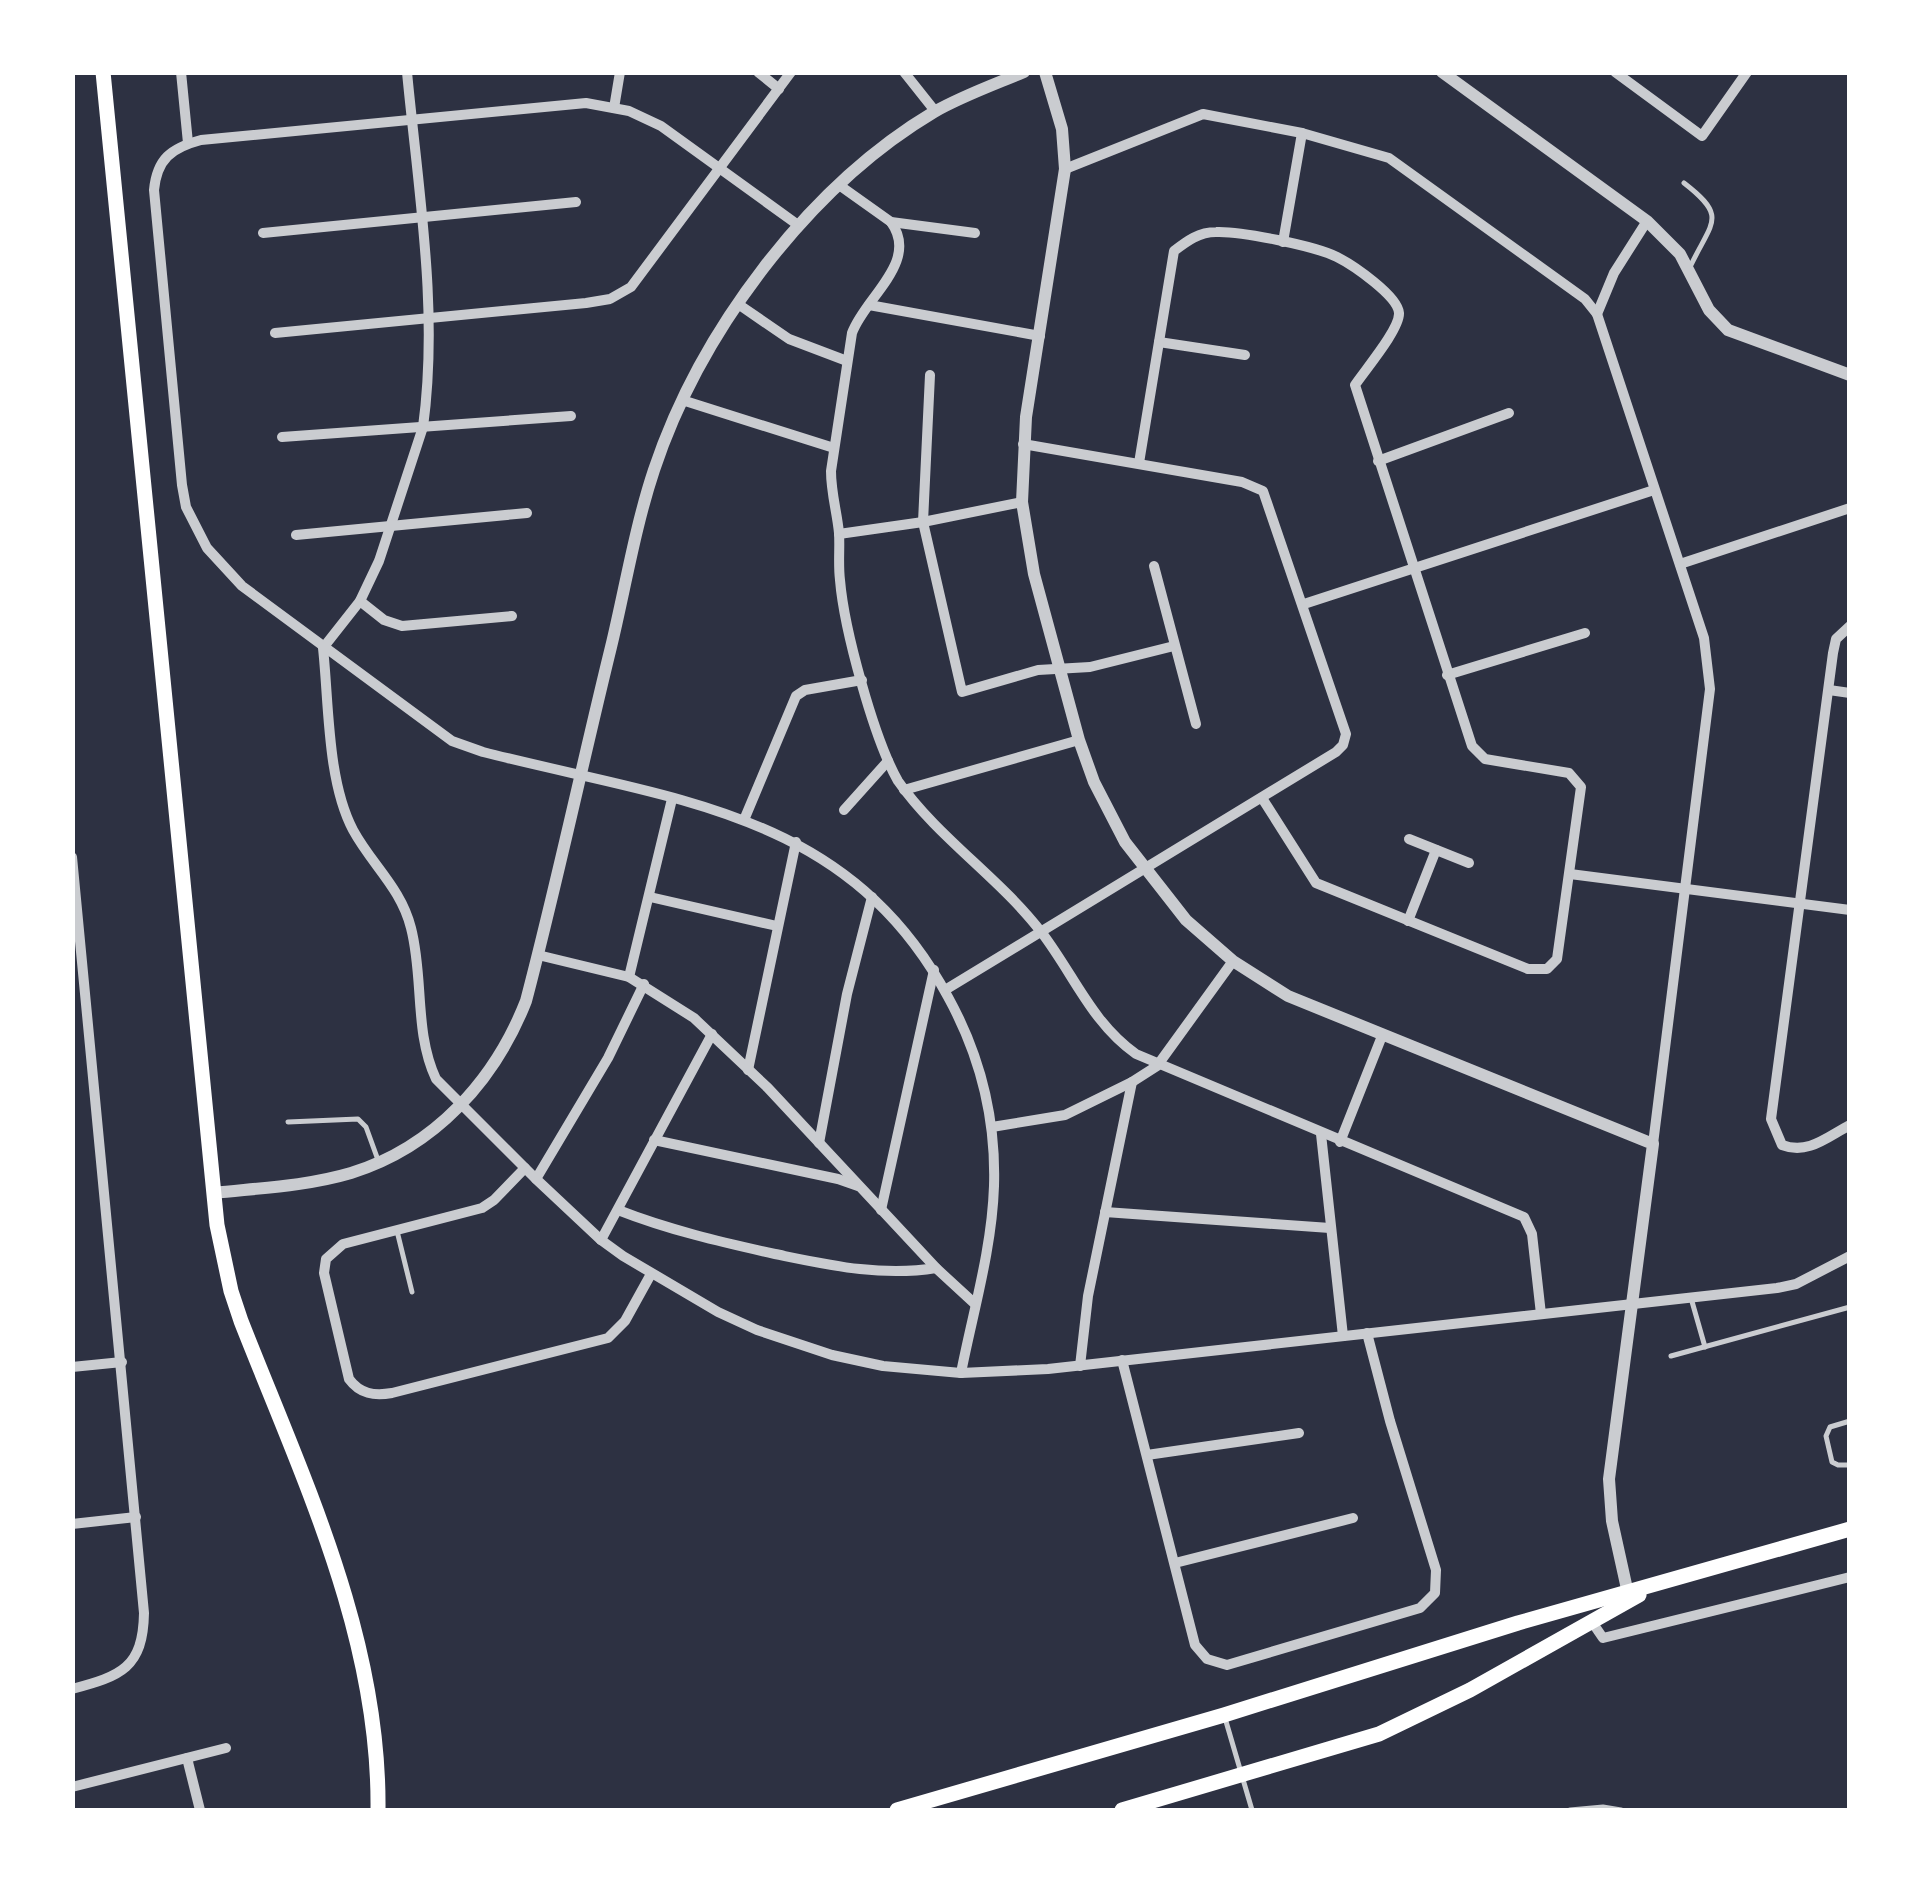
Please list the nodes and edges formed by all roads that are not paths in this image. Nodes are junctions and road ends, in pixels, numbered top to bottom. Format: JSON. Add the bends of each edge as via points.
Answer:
{"nodes":[{"id":1,"x":102,"y":72,"type":"edge"},
{"id":2,"x":181,"y":72,"type":"edge"},
{"id":3,"x":407,"y":72,"type":"edge"},
{"id":4,"x":620,"y":72,"type":"edge"},
{"id":5,"x":758,"y":72,"type":"edge"},
{"id":6,"x":791,"y":72,"type":"edge"},
{"id":7,"x":904,"y":72,"type":"edge"},
{"id":8,"x":1024,"y":72,"type":"edge"},
{"id":9,"x":1045,"y":72,"type":"edge"},
{"id":10,"x":1442,"y":72,"type":"edge"},
{"id":11,"x":1615,"y":72,"type":"edge"},
{"id":12,"x":1747,"y":72,"type":"edge"},
{"id":13,"x":779,"y":89,"type":"junction"},
{"id":14,"x":614,"y":108,"type":"junction"},
{"id":15,"x":935,"y":111,"type":"junction"},
{"id":16,"x":411,"y":118,"type":"junction"},
{"id":17,"x":1302,"y":132,"type":"junction"},
{"id":18,"x":188,"y":143,"type":"junction"},
{"id":19,"x":720,"y":168,"type":"junction"},
{"id":20,"x":1065,"y":170,"type":"junction"},
{"id":21,"x":1684,"y":183,"type":"dead end"},
{"id":22,"x":840,"y":185,"type":"junction"},
{"id":23,"x":576,"y":202,"type":"dead end"},
{"id":24,"x":422,"y":218,"type":"junction"},
{"id":25,"x":1647,"y":221,"type":"junction"},
{"id":26,"x":892,"y":222,"type":"junction"},
{"id":27,"x":798,"y":225,"type":"junction"},
{"id":28,"x":975,"y":233,"type":"dead end"},
{"id":29,"x":263,"y":234,"type":"dead end"},
{"id":30,"x":1283,"y":242,"type":"junction"},
{"id":31,"x":1689,"y":268,"type":"junction"},
{"id":32,"x":738,"y":304,"type":"junction"},
{"id":33,"x":869,"y":305,"type":"junction"},
{"id":34,"x":1598,"y":314,"type":"junction"},
{"id":35,"x":428,"y":319,"type":"junction"},
{"id":36,"x":276,"y":334,"type":"dead end"},
{"id":37,"x":1040,"y":336,"type":"junction"},
{"id":38,"x":1159,"y":342,"type":"junction"},
{"id":39,"x":1245,"y":355,"type":"dead end"},
{"id":40,"x":847,"y":361,"type":"junction"},
{"id":41,"x":930,"y":375,"type":"dead end"},
{"id":42,"x":1850,"y":375,"type":"edge"},
{"id":43,"x":682,"y":400,"type":"junction"},
{"id":44,"x":1509,"y":412,"type":"dead end"},
{"id":45,"x":571,"y":416,"type":"dead end"},
{"id":46,"x":423,"y":427,"type":"junction"},
{"id":47,"x":282,"y":437,"type":"dead end"},
{"id":48,"x":1023,"y":444,"type":"junction"},
{"id":49,"x":834,"y":448,"type":"junction"},
{"id":50,"x":1378,"y":461,"type":"junction"},
{"id":51,"x":1139,"y":464,"type":"junction"},
{"id":52,"x":1654,"y":490,"type":"junction"},
{"id":53,"x":1022,"y":502,"type":"junction"},
{"id":54,"x":1850,"y":508,"type":"edge"},
{"id":55,"x":528,"y":513,"type":"dead end"},
{"id":56,"x":923,"y":522,"type":"junction"},
{"id":57,"x":392,"y":527,"type":"junction"},
{"id":58,"x":839,"y":534,"type":"junction"},
{"id":59,"x":296,"y":535,"type":"dead end"},
{"id":60,"x":1680,"y":564,"type":"junction"},
{"id":61,"x":1154,"y":566,"type":"dead end"},
{"id":62,"x":1412,"y":568,"type":"junction"},
{"id":63,"x":360,"y":601,"type":"junction"},
{"id":64,"x":1304,"y":604,"type":"junction"},
{"id":65,"x":512,"y":616,"type":"dead end"},
{"id":66,"x":1850,"y":626,"type":"edge"},
{"id":67,"x":1585,"y":633,"type":"dead end"},
{"id":68,"x":1174,"y":646,"type":"junction"},
{"id":69,"x":323,"y":648,"type":"junction"},
{"id":70,"x":1060,"y":670,"type":"junction"},
{"id":71,"x":1447,"y":675,"type":"junction"},
{"id":72,"x":862,"y":680,"type":"junction"},
{"id":73,"x":1829,"y":690,"type":"junction"},
{"id":74,"x":1850,"y":693,"type":"edge"},
{"id":75,"x":1196,"y":724,"type":"dead end"},
{"id":76,"x":1079,"y":740,"type":"junction"},
{"id":77,"x":888,"y":761,"type":"junction"},
{"id":78,"x":580,"y":777,"type":"junction"},
{"id":79,"x":904,"y":790,"type":"junction"},
{"id":80,"x":1262,"y":798,"type":"junction"},
{"id":81,"x":672,"y":799,"type":"junction"},
{"id":82,"x":844,"y":810,"type":"dead end"},
{"id":83,"x":744,"y":820,"type":"junction"},
{"id":84,"x":1408,"y":839,"type":"dead end"},
{"id":85,"x":796,"y":842,"type":"junction"},
{"id":86,"x":1436,"y":850,"type":"junction"},
{"id":87,"x":72,"y":857,"type":"edge"},
{"id":88,"x":1468,"y":863,"type":"dead end"},
{"id":89,"x":1143,"y":869,"type":"junction"},
{"id":90,"x":1570,"y":874,"type":"junction"},
{"id":91,"x":74,"y":884,"type":"edge"},
{"id":92,"x":1686,"y":889,"type":"junction"},
{"id":93,"x":650,"y":897,"type":"junction"},
{"id":94,"x":872,"y":898,"type":"junction"},
{"id":95,"x":1800,"y":904,"type":"junction"},
{"id":96,"x":1850,"y":910,"type":"edge"},
{"id":97,"x":1408,"y":921,"type":"junction"},
{"id":98,"x":777,"y":926,"type":"junction"},
{"id":99,"x":1041,"y":932,"type":"junction"},
{"id":100,"x":538,"y":955,"type":"junction"},
{"id":101,"x":1233,"y":960,"type":"junction"},
{"id":102,"x":934,"y":970,"type":"junction"},
{"id":103,"x":629,"y":977,"type":"junction"},
{"id":104,"x":644,"y":984,"type":"junction"},
{"id":105,"x":945,"y":990,"type":"junction"},
{"id":106,"x":712,"y":1034,"type":"junction"},
{"id":107,"x":1382,"y":1036,"type":"junction"},
{"id":108,"x":1157,"y":1066,"type":"junction"},
{"id":109,"x":748,"y":1070,"type":"junction"},
{"id":110,"x":1132,"y":1082,"type":"junction"},
{"id":111,"x":460,"y":1106,"type":"junction"},
{"id":112,"x":288,"y":1122,"type":"dead end"},
{"id":113,"x":1850,"y":1125,"type":"edge"},
{"id":114,"x":992,"y":1127,"type":"junction"},
{"id":115,"x":1321,"y":1134,"type":"junction"},
{"id":116,"x":654,"y":1140,"type":"junction"},
{"id":117,"x":820,"y":1142,"type":"junction"},
{"id":118,"x":1340,"y":1142,"type":"junction"},
{"id":119,"x":1653,"y":1144,"type":"junction"},
{"id":120,"x":378,"y":1163,"type":"junction"},
{"id":121,"x":524,"y":1168,"type":"junction"},
{"id":122,"x":536,"y":1180,"type":"junction"},
{"id":123,"x":859,"y":1186,"type":"junction"},
{"id":124,"x":214,"y":1193,"type":"junction"},
{"id":125,"x":618,"y":1210,"type":"junction"},
{"id":126,"x":881,"y":1210,"type":"junction"},
{"id":127,"x":1106,"y":1212,"type":"junction"},
{"id":128,"x":1330,"y":1228,"type":"junction"},
{"id":129,"x":397,"y":1231,"type":"junction"},
{"id":130,"x":601,"y":1240,"type":"junction"},
{"id":131,"x":1850,"y":1256,"type":"edge"},
{"id":132,"x":936,"y":1268,"type":"junction"},
{"id":133,"x":651,"y":1274,"type":"junction"},
{"id":134,"x":412,"y":1292,"type":"dead end"},
{"id":135,"x":1690,"y":1298,"type":"junction"},
{"id":136,"x":974,"y":1303,"type":"junction"},
{"id":137,"x":1632,"y":1305,"type":"junction"},
{"id":138,"x":1850,"y":1307,"type":"edge"},
{"id":139,"x":1541,"y":1314,"type":"junction"},
{"id":140,"x":1367,"y":1333,"type":"junction"},
{"id":141,"x":1343,"y":1336,"type":"junction"},
{"id":142,"x":1704,"y":1347,"type":"junction"},
{"id":143,"x":1671,"y":1356,"type":"dead end"},
{"id":144,"x":1122,"y":1360,"type":"junction"},
{"id":145,"x":122,"y":1362,"type":"junction"},
{"id":146,"x":1080,"y":1366,"type":"junction"},
{"id":147,"x":72,"y":1367,"type":"edge"},
{"id":148,"x":961,"y":1373,"type":"junction"},
{"id":149,"x":1850,"y":1421,"type":"edge"},
{"id":150,"x":1298,"y":1433,"type":"dead end"},
{"id":151,"x":1147,"y":1455,"type":"junction"},
{"id":152,"x":1850,"y":1464,"type":"edge"},
{"id":153,"x":136,"y":1517,"type":"junction"},
{"id":154,"x":1353,"y":1518,"type":"dead end"},
{"id":155,"x":72,"y":1524,"type":"edge"},
{"id":156,"x":1850,"y":1529,"type":"edge"},
{"id":157,"x":1174,"y":1563,"type":"junction"},
{"id":158,"x":1850,"y":1578,"type":"edge"},
{"id":159,"x":1629,"y":1596,"type":"junction"},
{"id":160,"x":1592,"y":1622,"type":"junction"},
{"id":161,"x":72,"y":1689,"type":"edge"},
{"id":162,"x":1224,"y":1715,"type":"junction"},
{"id":163,"x":226,"y":1748,"type":"dead end"},
{"id":164,"x":187,"y":1758,"type":"junction"},
{"id":165,"x":1242,"y":1776,"type":"junction"},
{"id":166,"x":72,"y":1787,"type":"edge"},
{"id":167,"x":200,"y":1810,"type":"edge"},
{"id":168,"x":378,"y":1810,"type":"edge"},
{"id":169,"x":897,"y":1810,"type":"edge"},
{"id":170,"x":1122,"y":1810,"type":"edge"},
{"id":171,"x":1252,"y":1810,"type":"edge"},
{"id":172,"x":1570,"y":1810,"type":"edge"},
{"id":173,"x":1621,"y":1810,"type":"edge"}],
"edges":[{"from":1,"to":124,"type":"main road"},
{"from":2,"to":18,"type":"street"},
{"from":3,"to":16,"type":"street"},
{"from":4,"to":14,"type":"street"},
{"from":5,"to":13,"type":"street"},
{"from":6,"to":13,"type":"street"},
{"from":7,"to":15,"type":"street"},
{"from":8,"to":15,"type":"street"},
{"from":9,"to":20,"type":"street","via":[[1057,105]]},
{"from":10,"to":25,"type":"street"},
{"from":11,"to":12,"type":"street","via":[[1702,136]]},
{"from":13,"to":19,"type":"street"},
{"from":14,"to":16,"type":"street","via":[[557,104]]},
{"from":14,"to":19,"type":"street","via":[[660,126]]},
{"from":15,"to":22,"type":"street"},
{"from":16,"to":18,"type":"street"},
{"from":16,"to":24,"type":"street"},
{"from":17,"to":20,"type":"street","via":[[1203,114]]},
{"from":17,"to":30,"type":"street"},
{"from":17,"to":34,"type":"street","via":[[1389,158]]},
{"from":18,"to":69,"type":"street","via":[[160,164],[154,190],[186,507],[222,566]]},
{"from":19,"to":27,"type":"street"},
{"from":19,"to":35,"type":"street","via":[[622,294]]},
{"from":20,"to":37,"type":"street"},
{"from":21,"to":31,"type":"lane","via":[[1712,212]]},
{"from":22,"to":26,"type":"street"},
{"from":22,"to":27,"type":"street"},
{"from":23,"to":24,"type":"street"},
{"from":24,"to":29,"type":"street"},
{"from":24,"to":35,"type":"street"},
{"from":25,"to":31,"type":"street"},
{"from":25,"to":34,"type":"street"},
{"from":26,"to":28,"type":"street"},
{"from":26,"to":33,"type":"street","via":[[900,256]]},
{"from":27,"to":32,"type":"street"},
{"from":30,"to":38,"type":"street","via":[[1216,232],[1174,251]]},
{"from":30,"to":50,"type":"street","via":[[1337,257],[1392,296],[1399,310],[1398,322],[1355,385]]},
{"from":31,"to":42,"type":"street","via":[[1708,310],[1728,330]]},
{"from":32,"to":40,"type":"street","via":[[789,339]]},
{"from":32,"to":43,"type":"street"},
{"from":33,"to":37,"type":"street"},
{"from":33,"to":40,"type":"street","via":[[856,321]]},
{"from":34,"to":52,"type":"street"},
{"from":35,"to":36,"type":"street"},
{"from":35,"to":46,"type":"street"},
{"from":37,"to":48,"type":"street"},
{"from":38,"to":39,"type":"street"},
{"from":38,"to":51,"type":"street"},
{"from":40,"to":49,"type":"street"},
{"from":41,"to":56,"type":"street"},
{"from":43,"to":49,"type":"street"},
{"from":43,"to":78,"type":"street","via":[[654,470]]},
{"from":44,"to":50,"type":"street"},
{"from":45,"to":46,"type":"street"},
{"from":46,"to":47,"type":"street"},
{"from":46,"to":57,"type":"street"},
{"from":48,"to":51,"type":"street"},
{"from":48,"to":53,"type":"street"},
{"from":49,"to":58,"type":"street","via":[[831,493]]},
{"from":50,"to":62,"type":"street"},
{"from":51,"to":64,"type":"street","via":[[1263,491]]},
{"from":52,"to":60,"type":"street"},
{"from":52,"to":62,"type":"street"},
{"from":53,"to":56,"type":"street"},
{"from":53,"to":70,"type":"street"},
{"from":54,"to":60,"type":"street"},
{"from":55,"to":57,"type":"street"},
{"from":56,"to":58,"type":"street"},
{"from":56,"to":70,"type":"street","via":[[962,692]]},
{"from":57,"to":59,"type":"street"},
{"from":57,"to":63,"type":"street"},
{"from":58,"to":72,"type":"street","via":[[844,607]]},
{"from":60,"to":92,"type":"street","via":[[1704,638],[1710,689]]},
{"from":61,"to":68,"type":"street"},
{"from":62,"to":64,"type":"street"},
{"from":62,"to":71,"type":"street"},
{"from":63,"to":65,"type":"street","via":[[402,626]]},
{"from":63,"to":69,"type":"street"},
{"from":64,"to":80,"type":"street","via":[[1346,734],[1336,752]]},
{"from":66,"to":73,"type":"street","via":[[1836,639]]},
{"from":67,"to":71,"type":"street"},
{"from":68,"to":70,"type":"street"},
{"from":68,"to":75,"type":"street"},
{"from":69,"to":78,"type":"street","via":[[452,741]]},
{"from":69,"to":111,"type":"street","via":[[342,805],[405,908],[428,1063]]},
{"from":70,"to":76,"type":"street"},
{"from":71,"to":90,"type":"street","via":[[1478,755],[1562,771],[1578,782]]},
{"from":72,"to":77,"type":"street"},
{"from":72,"to":83,"type":"street","via":[[796,696]]},
{"from":73,"to":74,"type":"street"},
{"from":73,"to":95,"type":"street"},
{"from":76,"to":79,"type":"street"},
{"from":76,"to":89,"type":"street","via":[[1111,816]]},
{"from":77,"to":79,"type":"street"},
{"from":77,"to":82,"type":"street"},
{"from":78,"to":81,"type":"street"},
{"from":78,"to":100,"type":"street"},
{"from":79,"to":99,"type":"street"},
{"from":80,"to":89,"type":"street"},
{"from":80,"to":97,"type":"street","via":[[1316,883]]},
{"from":81,"to":83,"type":"street"},
{"from":81,"to":93,"type":"street"},
{"from":83,"to":85,"type":"street"},
{"from":84,"to":86,"type":"street"},
{"from":85,"to":94,"type":"street"},
{"from":85,"to":98,"type":"street"},
{"from":86,"to":88,"type":"street"},
{"from":86,"to":97,"type":"street"},
{"from":87,"to":91,"type":"street"},
{"from":89,"to":99,"type":"street"},
{"from":89,"to":101,"type":"street","via":[[1186,920]]},
{"from":90,"to":92,"type":"street"},
{"from":90,"to":97,"type":"street","via":[[1560,953],[1541,970]]},
{"from":91,"to":145,"type":"street"},
{"from":92,"to":95,"type":"street"},
{"from":92,"to":119,"type":"street"},
{"from":93,"to":98,"type":"street"},
{"from":93,"to":103,"type":"street"},
{"from":94,"to":102,"type":"street"},
{"from":94,"to":117,"type":"street"},
{"from":95,"to":96,"type":"street"},
{"from":95,"to":113,"type":"street","via":[[1772,1129],[1782,1145],[1798,1150]]},
{"from":98,"to":109,"type":"street"},
{"from":99,"to":105,"type":"street"},
{"from":99,"to":108,"type":"street","via":[[1110,1033]]},
{"from":100,"to":103,"type":"street"},
{"from":100,"to":111,"type":"street","via":[[515,1030],[490,1074]]},
{"from":101,"to":107,"type":"street","via":[[1288,996]]},
{"from":101,"to":108,"type":"street"},
{"from":102,"to":105,"type":"street"},
{"from":102,"to":126,"type":"street"},
{"from":103,"to":104,"type":"street"},
{"from":104,"to":106,"type":"street"},
{"from":104,"to":122,"type":"street"},
{"from":105,"to":114,"type":"street","via":[[977,1060]]},
{"from":106,"to":109,"type":"street"},
{"from":106,"to":116,"type":"street"},
{"from":107,"to":118,"type":"street"},
{"from":107,"to":119,"type":"street"},
{"from":108,"to":110,"type":"street"},
{"from":108,"to":115,"type":"street"},
{"from":109,"to":117,"type":"street"},
{"from":110,"to":114,"type":"street","via":[[1065,1116]]},
{"from":110,"to":127,"type":"street"},
{"from":111,"to":120,"type":"street"},
{"from":111,"to":121,"type":"street"},
{"from":112,"to":120,"type":"lane","via":[[358,1119]]},
{"from":114,"to":136,"type":"street","via":[[991,1215]]},
{"from":115,"to":118,"type":"street"},
{"from":115,"to":128,"type":"street"},
{"from":116,"to":123,"type":"street"},
{"from":116,"to":125,"type":"street"},
{"from":117,"to":123,"type":"street"},
{"from":118,"to":139,"type":"street","via":[[1524,1218],[1532,1234]]},
{"from":119,"to":137,"type":"street"},
{"from":120,"to":124,"type":"street","via":[[323,1180]]},
{"from":121,"to":122,"type":"street"},
{"from":121,"to":129,"type":"street","via":[[482,1208]]},
{"from":122,"to":130,"type":"street"},
{"from":123,"to":126,"type":"street"},
{"from":124,"to":168,"type":"main road","via":[[240,1321],[353,1621],[373,1721]]},
{"from":125,"to":130,"type":"street"},
{"from":125,"to":132,"type":"street","via":[[694,1236],[850,1269]]},
{"from":126,"to":132,"type":"street"},
{"from":127,"to":128,"type":"street"},
{"from":127,"to":146,"type":"street"},
{"from":128,"to":141,"type":"street"},
{"from":129,"to":133,"type":"street","via":[[336,1247],[323,1266],[348,1379],[368,1393],[392,1393],[608,1338],[626,1321]]},
{"from":129,"to":134,"type":"lane"},
{"from":130,"to":133,"type":"street"},
{"from":131,"to":135,"type":"street","via":[[1796,1284]]},
{"from":132,"to":136,"type":"street"},
{"from":133,"to":148,"type":"street","via":[[787,1342],[882,1366]]},
{"from":135,"to":137,"type":"street"},
{"from":135,"to":142,"type":"lane"},
{"from":136,"to":148,"type":"street"},
{"from":137,"to":139,"type":"street"},
{"from":137,"to":159,"type":"street","via":[[1610,1478]]},
{"from":138,"to":142,"type":"lane"},
{"from":139,"to":140,"type":"street"},
{"from":140,"to":141,"type":"street"},
{"from":140,"to":157,"type":"street","via":[[1436,1570],[1430,1602],[1220,1665],[1200,1654]]},
{"from":141,"to":144,"type":"street"},
{"from":142,"to":143,"type":"lane"},
{"from":144,"to":146,"type":"street"},
{"from":144,"to":151,"type":"street"},
{"from":145,"to":147,"type":"street"},
{"from":145,"to":153,"type":"street"},
{"from":146,"to":148,"type":"street"},
{"from":149,"to":152,"type":"lane","via":[[1830,1427],[1826,1436],[1832,1462]]},
{"from":150,"to":151,"type":"street"},
{"from":151,"to":157,"type":"street"},
{"from":153,"to":155,"type":"street"},
{"from":153,"to":161,"type":"street","via":[[141,1648],[123,1672]]},
{"from":154,"to":157,"type":"street"},
{"from":156,"to":159,"type":"main road"},
{"from":158,"to":160,"type":"street","via":[[1603,1638]]},
{"from":159,"to":160,"type":"main road"},
{"from":159,"to":162,"type":"main road","via":[[1518,1622]]},
{"from":160,"to":165,"type":"main road","via":[[1401,1725]]},
{"from":162,"to":165,"type":"lane"},
{"from":162,"to":169,"type":"main road"},
{"from":163,"to":164,"type":"street"},
{"from":164,"to":166,"type":"street"},
{"from":164,"to":167,"type":"street"},
{"from":165,"to":170,"type":"main road"},
{"from":165,"to":171,"type":"lane"},
{"from":172,"to":173,"type":"lane"}]}
